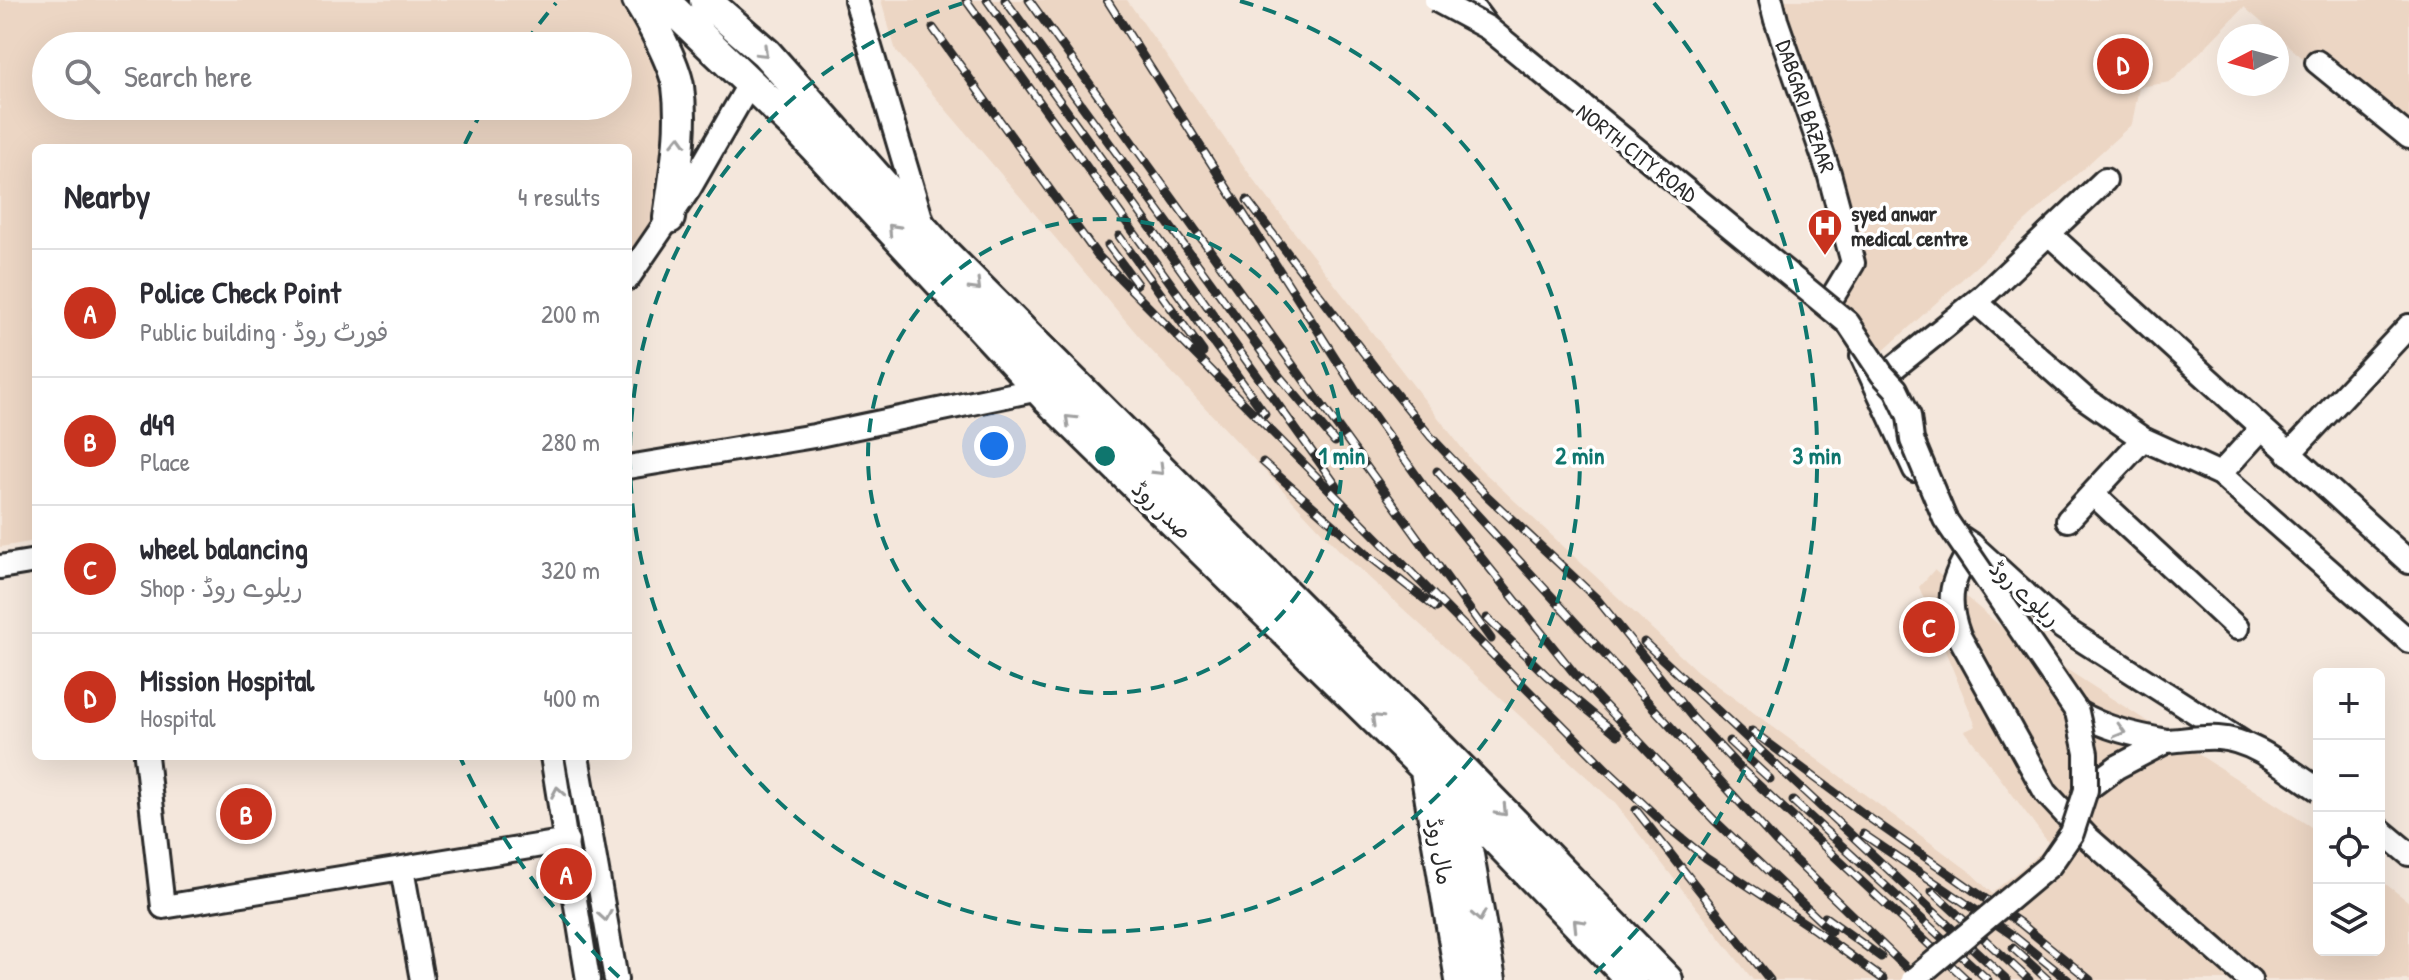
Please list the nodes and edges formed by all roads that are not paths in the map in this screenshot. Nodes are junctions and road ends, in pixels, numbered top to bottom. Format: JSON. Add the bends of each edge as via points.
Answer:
{"nodes":[{"id":1,"x":638,"y":0,"type":"edge"},
{"id":2,"x":663,"y":0,"type":"edge"},
{"id":3,"x":705,"y":0,"type":"edge"},
{"id":4,"x":856,"y":0,"type":"edge"},
{"id":5,"x":1436,"y":0,"type":"edge"},
{"id":6,"x":1447,"y":0,"type":"edge"},
{"id":7,"x":1467,"y":0,"type":"edge"},
{"id":8,"x":1771,"y":0,"type":"edge"},
{"id":9,"x":1488,"y":28,"type":"junction"},
{"id":10,"x":2317,"y":62,"type":"dead end"},
{"id":11,"x":750,"y":83,"type":"junction"},
{"id":12,"x":2409,"y":137,"type":"edge"},
{"id":13,"x":2105,"y":180,"type":"dead end"},
{"id":14,"x":669,"y":218,"type":"junction"},
{"id":15,"x":926,"y":234,"type":"junction"},
{"id":16,"x":2049,"y":234,"type":"junction"},
{"id":17,"x":632,"y":272,"type":"edge"},
{"id":18,"x":1830,"y":301,"type":"junction"},
{"id":19,"x":1976,"y":302,"type":"junction"},
{"id":20,"x":2409,"y":326,"type":"edge"},
{"id":21,"x":1875,"y":383,"type":"junction"},
{"id":22,"x":1039,"y":389,"type":"junction"},
{"id":23,"x":2261,"y":429,"type":"junction"},
{"id":24,"x":2143,"y":439,"type":"junction"},
{"id":25,"x":2289,"y":454,"type":"junction"},
{"id":26,"x":632,"y":466,"type":"edge"},
{"id":27,"x":2220,"y":474,"type":"junction"},
{"id":28,"x":2093,"y":494,"type":"junction"},
{"id":29,"x":2068,"y":520,"type":"dead end"},
{"id":30,"x":1972,"y":545,"type":"junction"},
{"id":31,"x":32,"y":562,"type":"edge"},
{"id":32,"x":2409,"y":562,"type":"edge"},
{"id":33,"x":0,"y":567,"type":"edge"},
{"id":34,"x":2237,"y":628,"type":"dead end"},
{"id":35,"x":2409,"y":641,"type":"edge"},
{"id":36,"x":2077,"y":712,"type":"junction"},
{"id":37,"x":1414,"y":723,"type":"joint"},
{"id":38,"x":2167,"y":741,"type":"junction"},
{"id":39,"x":146,"y":760,"type":"edge"},
{"id":40,"x":553,"y":760,"type":"edge"},
{"id":41,"x":578,"y":760,"type":"edge"},
{"id":42,"x":1437,"y":762,"type":"junction"},
{"id":43,"x":2313,"y":788,"type":"edge"},
{"id":44,"x":2313,"y":788,"type":"edge"},
{"id":45,"x":2086,"y":790,"type":"junction"},
{"id":46,"x":1459,"y":801,"type":"junction"},
{"id":47,"x":2385,"y":834,"type":"edge"},
{"id":48,"x":567,"y":841,"type":"junction"},
{"id":49,"x":2385,"y":841,"type":"edge"},
{"id":50,"x":2409,"y":856,"type":"edge"},
{"id":51,"x":402,"y":869,"type":"junction"},
{"id":52,"x":422,"y":980,"type":"edge"},
{"id":53,"x":588,"y":980,"type":"edge"},
{"id":54,"x":616,"y":980,"type":"edge"},
{"id":55,"x":1461,"y":980,"type":"edge"},
{"id":56,"x":1490,"y":980,"type":"edge"},
{"id":57,"x":1632,"y":980,"type":"edge"},
{"id":58,"x":1667,"y":980,"type":"edge"},
{"id":59,"x":1913,"y":980,"type":"edge"},
{"id":60,"x":2250,"y":980,"type":"edge"}],
"edges":[{"from":14,"to":1,"type":"main road","one_way":true,"via":[[680,144],[678,83]]},
{"from":2,"to":11,"type":"main road","name":"صدر روڈ"},
{"from":3,"to":15,"type":"main road","name":"صدر روڈ","one_way":true,"via":[[766,53]]},
{"from":4,"to":15,"type":"street"},
{"from":5,"to":9,"type":"street","bridge":true},
{"from":6,"to":18,"type":"street","name":"NORTH CITY ROAD","via":[[1642,159]]},
{"from":7,"to":9,"type":"street"},
{"from":8,"to":18,"type":"street","name":"DABGARI BAZAAR","via":[[1853,263]]},
{"from":9,"to":36,"type":"street","bridge":true,"via":[[1848,323],[1896,389],[1945,519]]},
{"from":10,"to":12,"type":"street"},
{"from":11,"to":14,"type":"street"},
{"from":22,"to":11,"type":"main road","name":"صدر روڈ","one_way":true},
{"from":13,"to":16,"type":"street"},
{"from":14,"to":17,"type":"street"},
{"from":15,"to":37,"type":"main road","name":"صدر روڈ","one_way":true},
{"from":16,"to":19,"type":"street"},
{"from":16,"to":23,"type":"street"},
{"from":18,"to":21,"type":"street","name":"ریلوے روڈ"},
{"from":19,"to":21,"type":"street"},
{"from":19,"to":24,"type":"street","via":[[2083,397]]},
{"from":20,"to":25,"type":"street"},
{"from":21,"to":30,"type":"street","name":"ریلوے روڈ","via":[[1947,528]]},
{"from":22,"to":26,"type":"street","via":[[814,436]]},
{"from":42,"to":22,"type":"main road","name":"صدر روڈ","one_way":true},
{"from":23,"to":25,"type":"street"},
{"from":23,"to":27,"type":"street"},
{"from":24,"to":27,"type":"street"},
{"from":24,"to":28,"type":"street"},
{"from":25,"to":32,"type":"street"},
{"from":27,"to":35,"type":"street"},
{"from":28,"to":29,"type":"street"},
{"from":28,"to":34,"type":"street"},
{"from":30,"to":43,"type":"street","name":"ریلوے روڈ","via":[[2063,628]]},
{"from":30,"to":60,"type":"street","via":[[1952,581],[1952,618],[2039,782],[2087,837]]},
{"from":31,"to":33,"type":"street"},
{"from":36,"to":38,"type":"street","one_way":true,"via":[[2124,733]]},
{"from":36,"to":45,"type":"street","bridge":true,"via":[[2086,753]]},
{"from":37,"to":42,"type":"main road","name":"مال روڈ"},
{"from":38,"to":44,"type":"street","bridge":true,"via":[[2233,740]]},
{"from":38,"to":45,"type":"street"},
{"from":39,"to":51,"type":"street","via":[[163,907]]},
{"from":48,"to":40,"type":"street","one_way":true},
{"from":41,"to":54,"type":"street","one_way":true},
{"from":42,"to":46,"type":"main road","name":"صدر روڈ"},
{"from":42,"to":55,"type":"main road","name":"مال روڈ"},
{"from":42,"to":58,"type":"main road","name":"صدر روڈ","one_way":true},
{"from":45,"to":59,"type":"street","bridge":true,"via":[[2072,833],[2050,865]]},
{"from":46,"to":56,"type":"main road","name":"مال روڈ","one_way":true},
{"from":57,"to":46,"type":"main road","name":"صدر روڈ","one_way":true},
{"from":47,"to":50,"type":"street"},
{"from":48,"to":51,"type":"street"},
{"from":48,"to":53,"type":"street"},
{"from":49,"to":50,"type":"street"},
{"from":51,"to":52,"type":"street"}]}
